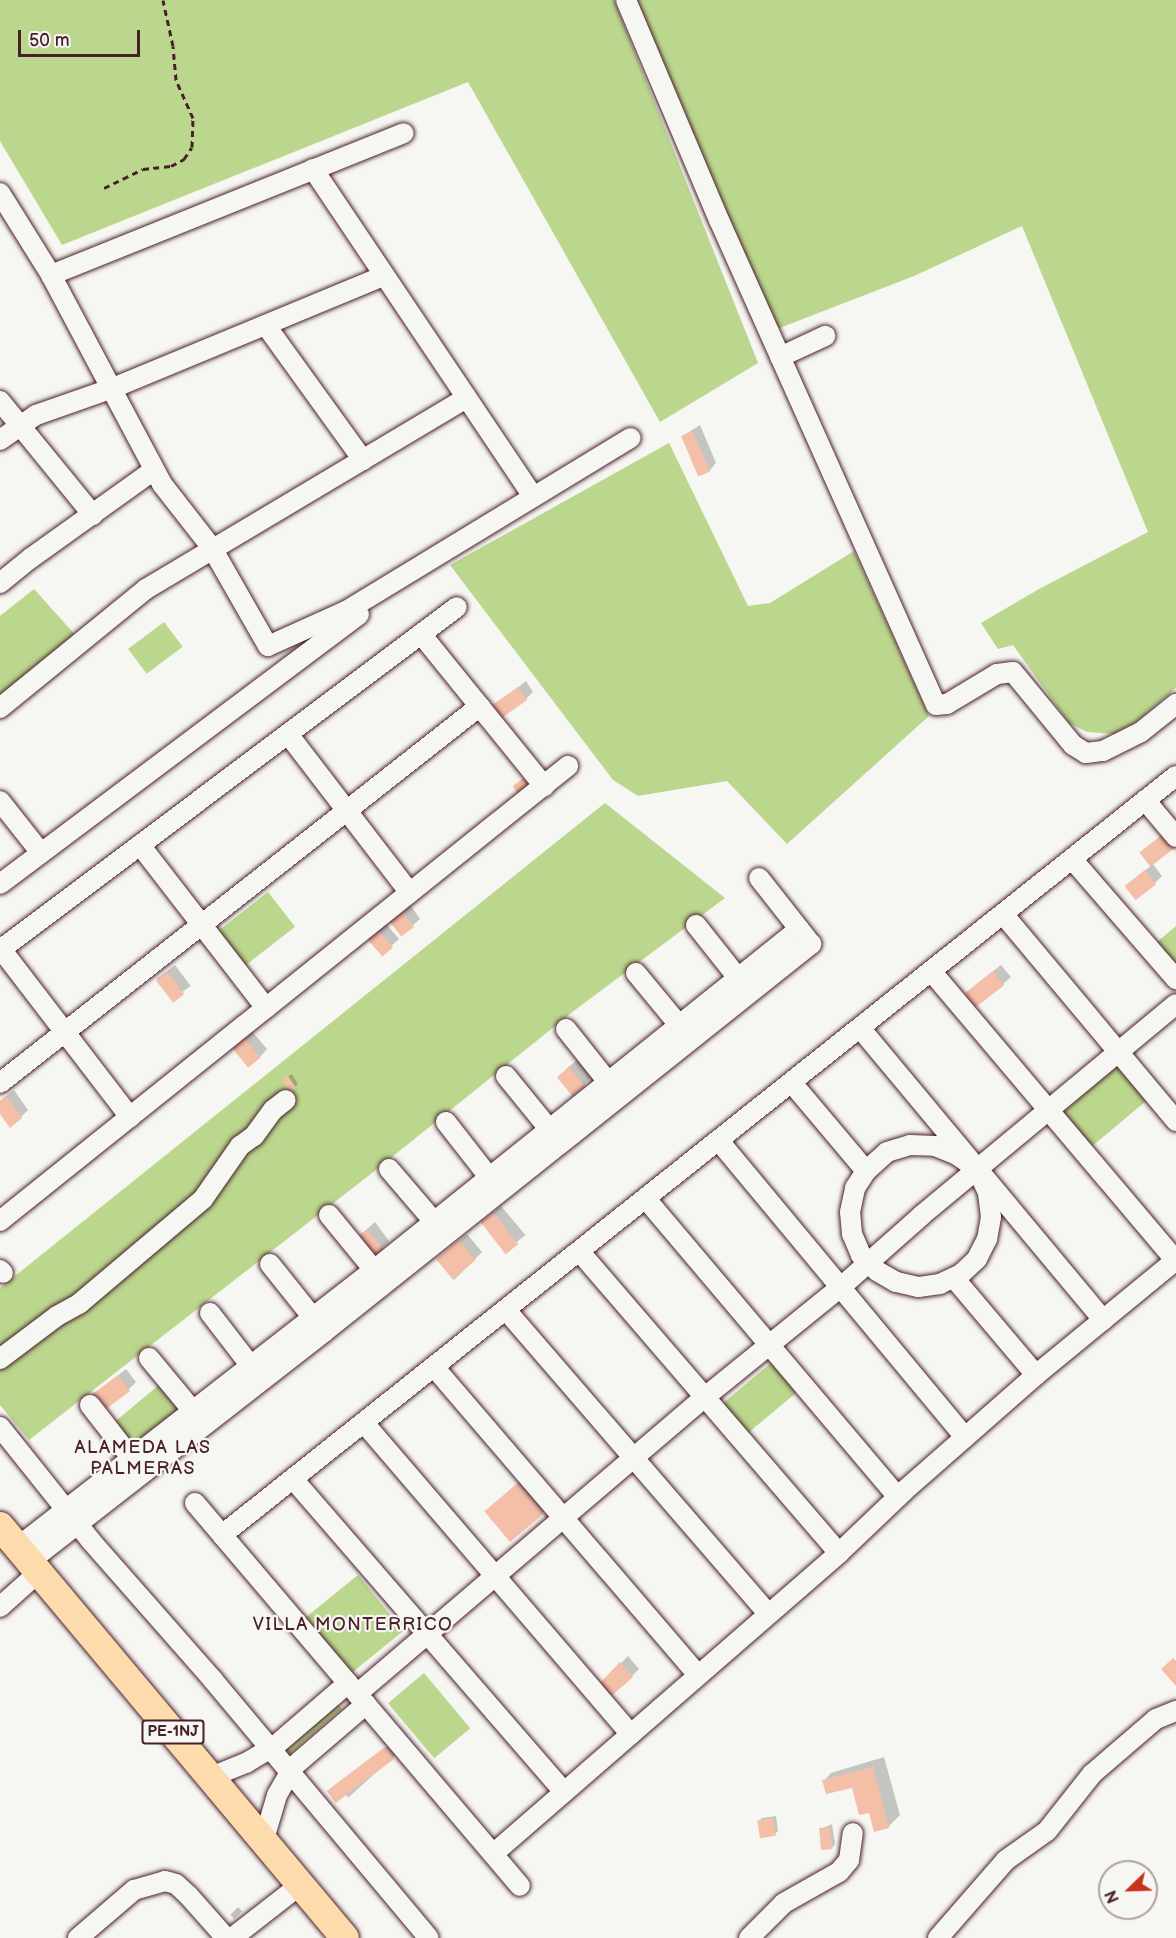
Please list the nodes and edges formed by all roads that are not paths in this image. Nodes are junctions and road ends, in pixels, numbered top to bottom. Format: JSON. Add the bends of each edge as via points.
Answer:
{"nodes":[{"id":1,"x":626,"y":0,"type":"edge"},
{"id":2,"x":404,"y":133,"type":"dead end"},
{"id":3,"x":313,"y":169,"type":"junction"},
{"id":4,"x":0,"y":193,"type":"edge"},
{"id":5,"x":51,"y":275,"type":"junction"},
{"id":6,"x":384,"y":276,"type":"junction"},
{"id":7,"x":267,"y":327,"type":"junction"},
{"id":8,"x":825,"y":336,"type":"dead end"},
{"id":9,"x":780,"y":357,"type":"junction"},
{"id":10,"x":113,"y":388,"type":"junction"},
{"id":11,"x":466,"y":398,"type":"junction"},
{"id":12,"x":0,"y":401,"type":"edge"},
{"id":13,"x":18,"y":425,"type":"junction"},
{"id":14,"x":630,"y":438,"type":"dead end"},
{"id":15,"x":0,"y":440,"type":"edge"},
{"id":16,"x":363,"y":460,"type":"junction"},
{"id":17,"x":154,"y":470,"type":"junction"},
{"id":18,"x":533,"y":497,"type":"junction"},
{"id":19,"x":93,"y":515,"type":"junction"},
{"id":20,"x":212,"y":548,"type":"junction"},
{"id":21,"x":433,"y":558,"type":"junction"},
{"id":22,"x":0,"y":584,"type":"edge"},
{"id":23,"x":457,"y":607,"type":"dead end"},
{"id":24,"x":422,"y":634,"type":"junction"},
{"id":25,"x":1176,"y":704,"type":"edge"},
{"id":26,"x":480,"y":706,"type":"junction"},
{"id":27,"x":0,"y":708,"type":"edge"},
{"id":28,"x":288,"y":734,"type":"junction"},
{"id":29,"x":568,"y":766,"type":"dead end"},
{"id":30,"x":1176,"y":776,"type":"edge"},
{"id":31,"x":544,"y":786,"type":"junction"},
{"id":32,"x":1145,"y":800,"type":"junction"},
{"id":33,"x":0,"y":801,"type":"edge"},
{"id":34,"x":347,"y":810,"type":"junction"},
{"id":35,"x":1176,"y":837,"type":"edge"},
{"id":36,"x":140,"y":845,"type":"junction"},
{"id":37,"x":41,"y":853,"type":"junction"},
{"id":38,"x":1072,"y":859,"type":"junction"},
{"id":39,"x":759,"y":878,"type":"dead end"},
{"id":40,"x":0,"y":884,"type":"edge"},
{"id":41,"x":410,"y":893,"type":"junction"},
{"id":42,"x":1003,"y":914,"type":"junction"},
{"id":43,"x":202,"y":925,"type":"junction"},
{"id":44,"x":696,"y":925,"type":"dead end"},
{"id":45,"x":805,"y":937,"type":"junction"},
{"id":46,"x":0,"y":950,"type":"edge"},
{"id":47,"x":931,"y":971,"type":"junction"},
{"id":48,"x":636,"y":973,"type":"dead end"},
{"id":49,"x":738,"y":978,"type":"junction"},
{"id":50,"x":1176,"y":979,"type":"edge"},
{"id":51,"x":1176,"y":1004,"type":"edge"},
{"id":52,"x":266,"y":1008,"type":"junction"},
{"id":53,"x":679,"y":1025,"type":"junction"},
{"id":54,"x":860,"y":1028,"type":"junction"},
{"id":55,"x":566,"y":1029,"type":"dead end"},
{"id":56,"x":64,"y":1033,"type":"junction"},
{"id":57,"x":1118,"y":1052,"type":"junction"},
{"id":58,"x":506,"y":1076,"type":"dead end"},
{"id":59,"x":608,"y":1082,"type":"junction"},
{"id":60,"x":0,"y":1083,"type":"edge"},
{"id":61,"x":792,"y":1083,"type":"junction"},
{"id":62,"x":286,"y":1101,"type":"dead end"},
{"id":63,"x":1048,"y":1110,"type":"junction"},
{"id":64,"x":130,"y":1118,"type":"junction"},
{"id":65,"x":1176,"y":1121,"type":"edge"},
{"id":66,"x":446,"y":1122,"type":"dead end"},
{"id":67,"x":549,"y":1129,"type":"junction"},
{"id":68,"x":719,"y":1141,"type":"junction"},
{"id":69,"x":389,"y":1169,"type":"dead end"},
{"id":70,"x":977,"y":1169,"type":"junction"},
{"id":71,"x":866,"y":1171,"type":"junction"},
{"id":72,"x":489,"y":1177,"type":"junction"},
{"id":73,"x":646,"y":1199,"type":"junction"},
{"id":74,"x":329,"y":1215,"type":"dead end"},
{"id":75,"x":0,"y":1221,"type":"edge"},
{"id":76,"x":440,"y":1228,"type":"junction"},
{"id":77,"x":580,"y":1252,"type":"junction"},
{"id":78,"x":1176,"y":1260,"type":"edge"},
{"id":79,"x":869,"y":1263,"type":"junction"},
{"id":80,"x":270,"y":1264,"type":"dead end"},
{"id":81,"x":374,"y":1270,"type":"junction"},
{"id":82,"x":954,"y":1278,"type":"junction"},
{"id":83,"x":841,"y":1287,"type":"junction"},
{"id":84,"x":506,"y":1310,"type":"junction"},
{"id":85,"x":210,"y":1313,"type":"dead end"},
{"id":86,"x":1103,"y":1320,"type":"junction"},
{"id":87,"x":319,"y":1325,"type":"junction"},
{"id":88,"x":769,"y":1345,"type":"junction"},
{"id":89,"x":149,"y":1358,"type":"dead end"},
{"id":90,"x":0,"y":1359,"type":"edge"},
{"id":91,"x":252,"y":1365,"type":"junction"},
{"id":92,"x":434,"y":1367,"type":"junction"},
{"id":93,"x":1036,"y":1375,"type":"junction"},
{"id":94,"x":705,"y":1397,"type":"junction"},
{"id":95,"x":90,"y":1405,"type":"dead end"},
{"id":96,"x":193,"y":1411,"type":"junction"},
{"id":97,"x":364,"y":1423,"type":"junction"},
{"id":98,"x":0,"y":1427,"type":"edge"},
{"id":99,"x":966,"y":1437,"type":"junction"},
{"id":100,"x":634,"y":1458,"type":"junction"},
{"id":101,"x":132,"y":1459,"type":"junction"},
{"id":102,"x":292,"y":1479,"type":"junction"},
{"id":103,"x":898,"y":1497,"type":"junction"},
{"id":104,"x":195,"y":1503,"type":"dead end"},
{"id":105,"x":72,"y":1517,"type":"junction"},
{"id":106,"x":563,"y":1518,"type":"junction"},
{"id":107,"x":222,"y":1535,"type":"junction"},
{"id":108,"x":22,"y":1552,"type":"edge"},
{"id":109,"x":838,"y":1553,"type":"junction"},
{"id":110,"x":496,"y":1576,"type":"junction"},
{"id":111,"x":0,"y":1606,"type":"edge"},
{"id":112,"x":768,"y":1614,"type":"junction"},
{"id":113,"x":427,"y":1634,"type":"junction"},
{"id":114,"x":698,"y":1675,"type":"junction"},
{"id":115,"x":357,"y":1693,"type":"junction"},
{"id":116,"x":1176,"y":1711,"type":"edge"},
{"id":117,"x":631,"y":1734,"type":"junction"},
{"id":118,"x":270,"y":1749,"type":"junction"},
{"id":119,"x":289,"y":1772,"type":"junction"},
{"id":120,"x":211,"y":1776,"type":"junction"},
{"id":121,"x":564,"y":1792,"type":"junction"},
{"id":122,"x":852,"y":1833,"type":"dead end"},
{"id":123,"x":264,"y":1839,"type":"junction"},
{"id":124,"x":493,"y":1854,"type":"junction"},
{"id":125,"x":300,"y":1885,"type":"junction"},
{"id":126,"x":520,"y":1886,"type":"dead end"},
{"id":127,"x":78,"y":1938,"type":"edge"},
{"id":128,"x":226,"y":1938,"type":"edge"},
{"id":129,"x":232,"y":1938,"type":"edge"},
{"id":130,"x":345,"y":1938,"type":"edge"},
{"id":131,"x":429,"y":1938,"type":"edge"},
{"id":132,"x":749,"y":1938,"type":"edge"},
{"id":133,"x":938,"y":1938,"type":"edge"}],
"edges":[{"from":1,"to":9,"type":"street"},
{"from":2,"to":3,"type":"street"},
{"from":3,"to":5,"type":"street"},
{"from":3,"to":6,"type":"street"},
{"from":4,"to":5,"type":"street"},
{"from":5,"to":10,"type":"street"},
{"from":6,"to":7,"type":"street"},
{"from":6,"to":11,"type":"street"},
{"from":7,"to":10,"type":"street"},
{"from":7,"to":16,"type":"street"},
{"from":8,"to":9,"type":"street"},
{"from":9,"to":25,"type":"street","via":[[936,705],[947,704],[997,674],[1013,672],[1073,746],[1086,753],[1102,751],[1141,732]]},
{"from":10,"to":13,"type":"street"},
{"from":10,"to":17,"type":"street"},
{"from":11,"to":16,"type":"street"},
{"from":11,"to":18,"type":"street"},
{"from":12,"to":13,"type":"street"},
{"from":13,"to":15,"type":"street"},
{"from":13,"to":19,"type":"street"},
{"from":14,"to":18,"type":"street"},
{"from":16,"to":20,"type":"street"},
{"from":17,"to":19,"type":"street"},
{"from":17,"to":20,"type":"street"},
{"from":18,"to":21,"type":"street"},
{"from":19,"to":22,"type":"street"},
{"from":20,"to":21,"type":"street","via":[[268,646],[346,611]]},
{"from":20,"to":27,"type":"street","via":[[146,589]]},
{"from":21,"to":37,"type":"street"},
{"from":23,"to":24,"type":"street"},
{"from":24,"to":26,"type":"street"},
{"from":24,"to":28,"type":"street"},
{"from":26,"to":31,"type":"street"},
{"from":26,"to":34,"type":"street"},
{"from":28,"to":34,"type":"street"},
{"from":28,"to":36,"type":"street"},
{"from":29,"to":31,"type":"street"},
{"from":30,"to":32,"type":"street"},
{"from":31,"to":41,"type":"street"},
{"from":32,"to":35,"type":"street"},
{"from":32,"to":38,"type":"street"},
{"from":33,"to":37,"type":"street"},
{"from":34,"to":41,"type":"street"},
{"from":34,"to":43,"type":"street"},
{"from":36,"to":43,"type":"street"},
{"from":36,"to":46,"type":"street"},
{"from":37,"to":40,"type":"street"},
{"from":38,"to":42,"type":"street"},
{"from":38,"to":50,"type":"street"},
{"from":39,"to":45,"type":"street"},
{"from":41,"to":52,"type":"street"},
{"from":42,"to":47,"type":"street"},
{"from":42,"to":57,"type":"street"},
{"from":43,"to":52,"type":"street"},
{"from":43,"to":56,"type":"street"},
{"from":44,"to":49,"type":"street"},
{"from":45,"to":49,"type":"street"},
{"from":45,"to":76,"type":"street"},
{"from":46,"to":56,"type":"street"},
{"from":47,"to":54,"type":"street"},
{"from":47,"to":63,"type":"street"},
{"from":48,"to":53,"type":"street"},
{"from":49,"to":53,"type":"street"},
{"from":51,"to":57,"type":"street"},
{"from":52,"to":64,"type":"street"},
{"from":53,"to":59,"type":"street"},
{"from":54,"to":61,"type":"street"},
{"from":54,"to":70,"type":"street"},
{"from":55,"to":59,"type":"street"},
{"from":56,"to":60,"type":"street"},
{"from":56,"to":64,"type":"street"},
{"from":57,"to":63,"type":"street"},
{"from":57,"to":65,"type":"street"},
{"from":58,"to":67,"type":"street"},
{"from":59,"to":67,"type":"street"},
{"from":61,"to":68,"type":"street"},
{"from":61,"to":71,"type":"street"},
{"from":62,"to":90,"type":"street","via":[[240,1146],[203,1199],[80,1303]]},
{"from":63,"to":70,"type":"street"},
{"from":63,"to":78,"type":"street"},
{"from":64,"to":75,"type":"street"},
{"from":66,"to":72,"type":"street"},
{"from":67,"to":72,"type":"street"},
{"from":68,"to":73,"type":"street"},
{"from":68,"to":83,"type":"street"},
{"from":69,"to":76,"type":"street"},
{"from":70,"to":71,"type":"street","via":[[935,1146],[910,1145],[887,1152]]},
{"from":70,"to":79,"type":"street"},
{"from":70,"to":82,"type":"street","via":[[988,1193],[991,1217],[987,1239],[977,1259]]},
{"from":70,"to":86,"type":"street"},
{"from":71,"to":79,"type":"street","via":[[855,1188],[850,1212],[852,1234]]},
{"from":72,"to":76,"type":"street"},
{"from":73,"to":77,"type":"street"},
{"from":73,"to":88,"type":"street"},
{"from":74,"to":81,"type":"street"},
{"from":76,"to":81,"type":"street"},
{"from":76,"to":87,"type":"street"},
{"from":77,"to":84,"type":"street"},
{"from":77,"to":94,"type":"street"},
{"from":78,"to":86,"type":"street"},
{"from":79,"to":82,"type":"street","via":[[896,1282],[918,1287]]},
{"from":79,"to":83,"type":"street"},
{"from":80,"to":87,"type":"street"},
{"from":81,"to":87,"type":"street"},
{"from":82,"to":93,"type":"street"},
{"from":83,"to":88,"type":"street"},
{"from":83,"to":99,"type":"street"},
{"from":84,"to":92,"type":"street"},
{"from":84,"to":100,"type":"street"},
{"from":85,"to":91,"type":"street"},
{"from":86,"to":93,"type":"street"},
{"from":87,"to":91,"type":"street"},
{"from":87,"to":105,"type":"street"},
{"from":88,"to":94,"type":"street"},
{"from":88,"to":103,"type":"street"},
{"from":89,"to":96,"type":"street"},
{"from":91,"to":96,"type":"street"},
{"from":92,"to":97,"type":"street"},
{"from":92,"to":106,"type":"street"},
{"from":93,"to":99,"type":"street"},
{"from":94,"to":100,"type":"street"},
{"from":94,"to":109,"type":"street"},
{"from":95,"to":101,"type":"street"},
{"from":96,"to":101,"type":"street"},
{"from":97,"to":102,"type":"street"},
{"from":97,"to":110,"type":"street"},
{"from":98,"to":105,"type":"street"},
{"from":99,"to":103,"type":"street"},
{"from":100,"to":106,"type":"street"},
{"from":100,"to":112,"type":"street"},
{"from":101,"to":105,"type":"street"},
{"from":102,"to":107,"type":"street"},
{"from":102,"to":113,"type":"street"},
{"from":103,"to":109,"type":"street"},
{"from":104,"to":107,"type":"street"},
{"from":105,"to":108,"type":"street"},
{"from":105,"to":118,"type":"street"},
{"from":106,"to":110,"type":"street"},
{"from":106,"to":114,"type":"street"},
{"from":107,"to":115,"type":"street"},
{"from":108,"to":111,"type":"street"},
{"from":108,"to":120,"type":"highway","number":"PE-1NJ"},
{"from":109,"to":112,"type":"street"},
{"from":110,"to":113,"type":"street"},
{"from":110,"to":117,"type":"street"},
{"from":112,"to":114,"type":"street"},
{"from":113,"to":115,"type":"street"},
{"from":113,"to":121,"type":"street"},
{"from":114,"to":117,"type":"street"},
{"from":115,"to":118,"type":"street"},
{"from":115,"to":119,"type":"street","via":[[324,1738]]},
{"from":115,"to":124,"type":"street"},
{"from":116,"to":133,"type":"street","via":[[1156,1719],[1092,1774],[1047,1831],[1006,1860]]},
{"from":117,"to":121,"type":"street"},
{"from":118,"to":119,"type":"street"},
{"from":118,"to":120,"type":"street"},
{"from":119,"to":123,"type":"street","via":[[277,1795]]},
{"from":119,"to":131,"type":"street"},
{"from":120,"to":123,"type":"highway","number":"PE-1NJ"},
{"from":121,"to":124,"type":"street"},
{"from":122,"to":132,"type":"street","via":[[849,1860],[840,1872],[784,1903]]},
{"from":123,"to":125,"type":"highway","number":"PE-1NJ"},
{"from":124,"to":126,"type":"street"},
{"from":125,"to":129,"type":"street"},
{"from":125,"to":130,"type":"highway","number":"PE-1NJ"},
{"from":127,"to":128,"type":"street","via":[[134,1890],[165,1881],[176,1884],[188,1895]]}]}
